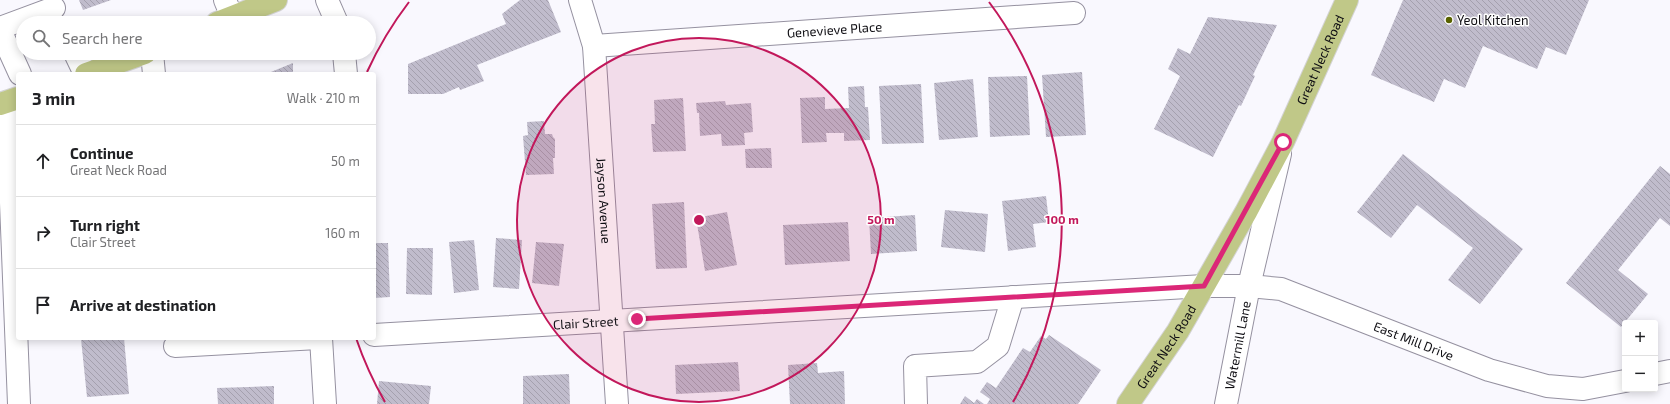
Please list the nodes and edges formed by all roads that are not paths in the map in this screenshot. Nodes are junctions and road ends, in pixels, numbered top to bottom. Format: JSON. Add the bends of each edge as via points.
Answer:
{"nodes":[{"id":1,"x":276,"y":0,"type":"edge"},
{"id":2,"x":327,"y":0,"type":"edge"},
{"id":3,"x":580,"y":0,"type":"edge"},
{"id":4,"x":1347,"y":0,"type":"edge"},
{"id":5,"x":57,"y":10,"type":"edge"},
{"id":6,"x":225,"y":13,"type":"edge"},
{"id":7,"x":1074,"y":13,"type":"dead end"},
{"id":8,"x":39,"y":16,"type":"edge"},
{"id":9,"x":334,"y":16,"type":"edge"},
{"id":10,"x":16,"y":24,"type":"edge"},
{"id":11,"x":0,"y":29,"type":"edge"},
{"id":12,"x":594,"y":46,"type":"junction"},
{"id":13,"x":78,"y":60,"type":"edge"},
{"id":14,"x":125,"y":60,"type":"edge"},
{"id":15,"x":153,"y":60,"type":"edge"},
{"id":16,"x":345,"y":60,"type":"edge"},
{"id":17,"x":19,"y":72,"type":"edge"},
{"id":18,"x":84,"y":72,"type":"edge"},
{"id":19,"x":91,"y":72,"type":"edge"},
{"id":20,"x":154,"y":72,"type":"edge"},
{"id":21,"x":346,"y":72,"type":"edge"},
{"id":22,"x":8,"y":102,"type":"edge"},
{"id":23,"x":1283,"y":142,"type":"junction"},
{"id":24,"x":1204,"y":286,"type":"junction"},
{"id":25,"x":1249,"y":286,"type":"junction"},
{"id":26,"x":1013,"y":297,"type":"junction"},
{"id":27,"x":612,"y":321,"type":"junction"},
{"id":28,"x":16,"y":322,"type":"edge"},
{"id":29,"x":376,"y":335,"type":"edge"},
{"id":30,"x":17,"y":340,"type":"edge"},
{"id":31,"x":283,"y":340,"type":"edge"},
{"id":32,"x":319,"y":340,"type":"edge"},
{"id":33,"x":175,"y":346,"type":"dead end"},
{"id":34,"x":1670,"y":371,"type":"edge"},
{"id":35,"x":1658,"y":373,"type":"edge"},
{"id":36,"x":1622,"y":382,"type":"edge"},
{"id":37,"x":19,"y":404,"type":"edge"},
{"id":38,"x":325,"y":404,"type":"edge"},
{"id":39,"x":617,"y":404,"type":"edge"},
{"id":40,"x":916,"y":404,"type":"edge"},
{"id":41,"x":1128,"y":404,"type":"edge"},
{"id":42,"x":1226,"y":404,"type":"edge"}],
"edges":[{"from":1,"to":6,"type":"main road"},
{"from":2,"to":9,"type":"street"},
{"from":3,"to":12,"type":"street","name":"Jayson Avenue"},
{"from":4,"to":23,"type":"main road","name":"Great Neck Road"},
{"from":5,"to":8,"type":"street"},
{"from":7,"to":12,"type":"street","name":"Genevieve Place"},
{"from":10,"to":11,"type":"street"},
{"from":11,"to":17,"type":"street"},
{"from":12,"to":27,"type":"street","name":"Jayson Avenue"},
{"from":13,"to":18,"type":"street"},
{"from":14,"to":19,"type":"main road"},
{"from":15,"to":20,"type":"street"},
{"from":16,"to":21,"type":"street"},
{"from":22,"to":28,"type":"street"},
{"from":23,"to":24,"type":"main road","name":"Great Neck Road"},
{"from":23,"to":25,"type":"street","name":"Great Neck Road"},
{"from":24,"to":25,"type":"street","name":"East Mill Drive"},
{"from":24,"to":26,"type":"street","name":"Clair Street"},
{"from":24,"to":41,"type":"main road","name":"Great Neck Road","via":[[1178,331]]},
{"from":25,"to":36,"type":"street","name":"East Mill Drive","via":[[1280,290],[1489,370],[1547,386],[1583,389]]},
{"from":25,"to":42,"type":"street","name":"Watermill Lane"},
{"from":26,"to":27,"type":"street","name":"Clair Street"},
{"from":26,"to":40,"type":"street","via":[[998,346],[977,362],[916,366]]},
{"from":27,"to":29,"type":"street","name":"Clair Street"},
{"from":27,"to":39,"type":"street","name":"Jayson Avenue"},
{"from":30,"to":37,"type":"street"},
{"from":31,"to":33,"type":"street"},
{"from":32,"to":38,"type":"street"},
{"from":34,"to":35,"type":"street"}]}
